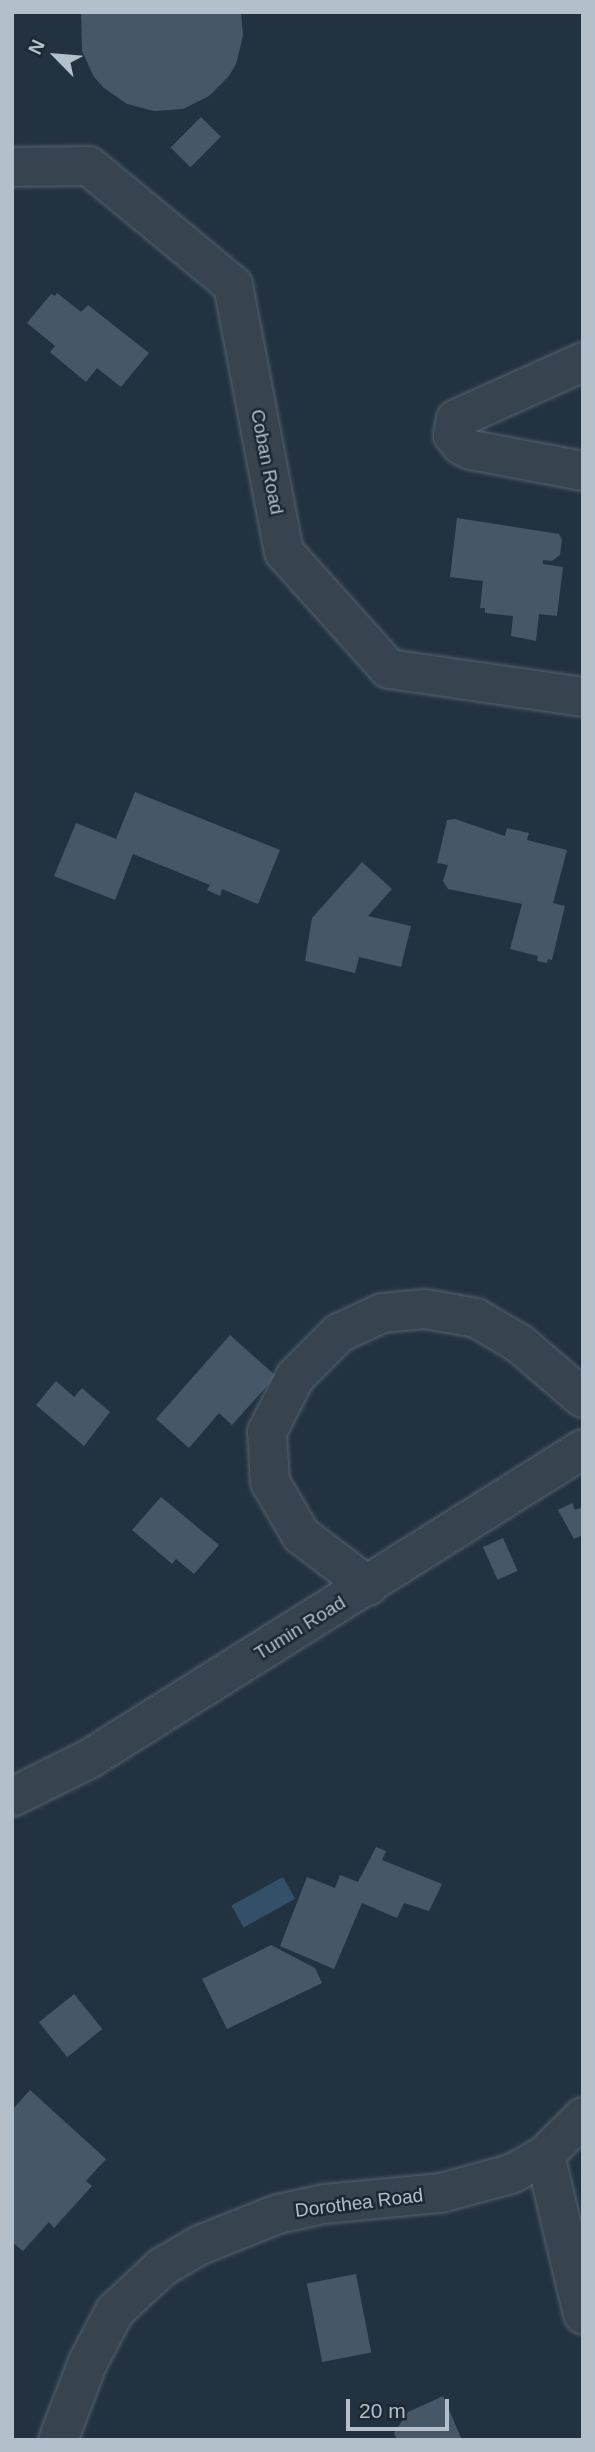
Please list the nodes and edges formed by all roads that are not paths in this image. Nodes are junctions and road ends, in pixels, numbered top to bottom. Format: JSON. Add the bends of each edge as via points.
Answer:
{"nodes":[{"id":1,"x":12,"y":167,"type":"edge"},
{"id":2,"x":583,"y":362,"type":"edge"},
{"id":3,"x":583,"y":471,"type":"edge"},
{"id":4,"x":583,"y":697,"type":"edge"},
{"id":5,"x":583,"y":1398,"type":"edge"},
{"id":6,"x":583,"y":1449,"type":"edge"},
{"id":7,"x":368,"y":1586,"type":"junction"},
{"id":8,"x":12,"y":1797,"type":"edge"},
{"id":9,"x":583,"y":2117,"type":"edge"},
{"id":10,"x":545,"y":2155,"type":"junction"},
{"id":11,"x":583,"y":2315,"type":"edge"},
{"id":12,"x":58,"y":2440,"type":"edge"}],
"edges":[{"from":1,"to":4,"type":"street","name":"Coban Road","via":[[89,166],[233,285],[284,552],[389,669]]},
{"from":2,"to":3,"type":"street","via":[[456,419],[453,435],[471,450]]},
{"from":5,"to":7,"type":"street","via":[[520,1344],[476,1318],[425,1309],[382,1313],[339,1333],[295,1377],[267,1432],[270,1482],[301,1535]]},
{"from":6,"to":7,"type":"street","name":"Tumin Road"},
{"from":7,"to":8,"type":"street","name":"Tumin Road","via":[[89,1759]]},
{"from":9,"to":10,"type":"street","name":"Dorothea Road"},
{"from":10,"to":11,"type":"street"},
{"from":10,"to":12,"type":"street","name":"Dorothea Road","via":[[478,2186],[324,2204],[278,2214],[200,2245],[162,2267],[115,2311],[88,2362]]}]}
